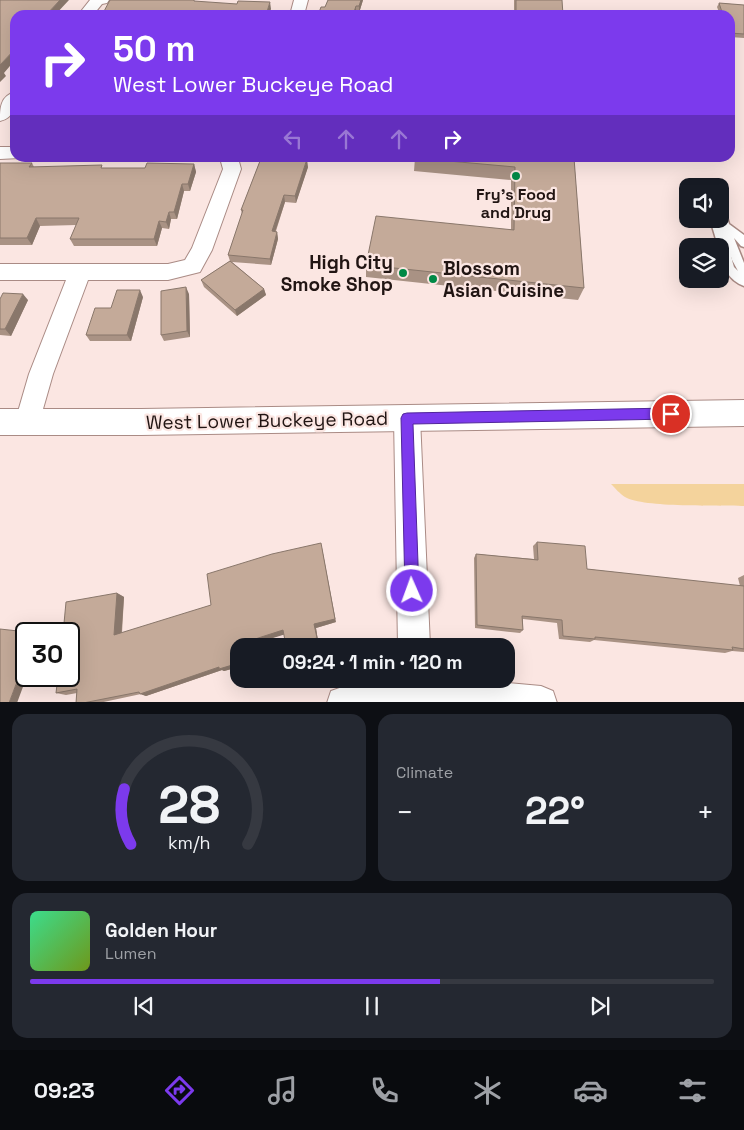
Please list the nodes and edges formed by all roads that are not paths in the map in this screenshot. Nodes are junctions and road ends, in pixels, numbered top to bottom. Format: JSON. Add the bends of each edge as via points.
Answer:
{"nodes":[{"id":1,"x":99,"y":0,"type":"edge"},
{"id":2,"x":90,"y":10,"type":"edge"},
{"id":3,"x":10,"y":103,"type":"edge"},
{"id":4,"x":0,"y":116,"type":"edge"},
{"id":5,"x":230,"y":162,"type":"edge"},
{"id":6,"x":718,"y":228,"type":"edge"},
{"id":7,"x":727,"y":228,"type":"edge"},
{"id":8,"x":729,"y":228,"type":"edge"},
{"id":9,"x":744,"y":243,"type":"edge"},
{"id":10,"x":0,"y":272,"type":"edge"},
{"id":11,"x":744,"y":272,"type":"edge"},
{"id":12,"x":80,"y":273,"type":"junction"},
{"id":13,"x":744,"y":282,"type":"edge"},
{"id":14,"x":744,"y":413,"type":"edge"},
{"id":15,"x":407,"y":418,"type":"junction"},
{"id":16,"x":14,"y":422,"type":"edge"},
{"id":17,"x":414,"y":638,"type":"edge"},
{"id":18,"x":396,"y":688,"type":"edge"},
{"id":19,"x":443,"y":688,"type":"edge"},
{"id":20,"x":343,"y":702,"type":"edge"},
{"id":21,"x":541,"y":702,"type":"edge"}],
"edges":[{"from":1,"to":2,"type":"street"},
{"from":3,"to":4,"type":"street"},
{"from":5,"to":12,"type":"street","via":[[232,169],[202,250],[192,266],[168,272]]},
{"from":6,"to":13,"type":"lane","via":[[729,269]]},
{"from":7,"to":11,"type":"lane"},
{"from":8,"to":9,"type":"lane"},
{"from":10,"to":12,"type":"street"},
{"from":12,"to":16,"type":"street","via":[[41,374]]},
{"from":14,"to":15,"type":"main road","name":"West Lower Buckeye Road"},
{"from":15,"to":16,"type":"main road","name":"West Lower Buckeye Road"},
{"from":15,"to":17,"type":"street"},
{"from":18,"to":20,"type":"street"},
{"from":19,"to":21,"type":"street"}]}
